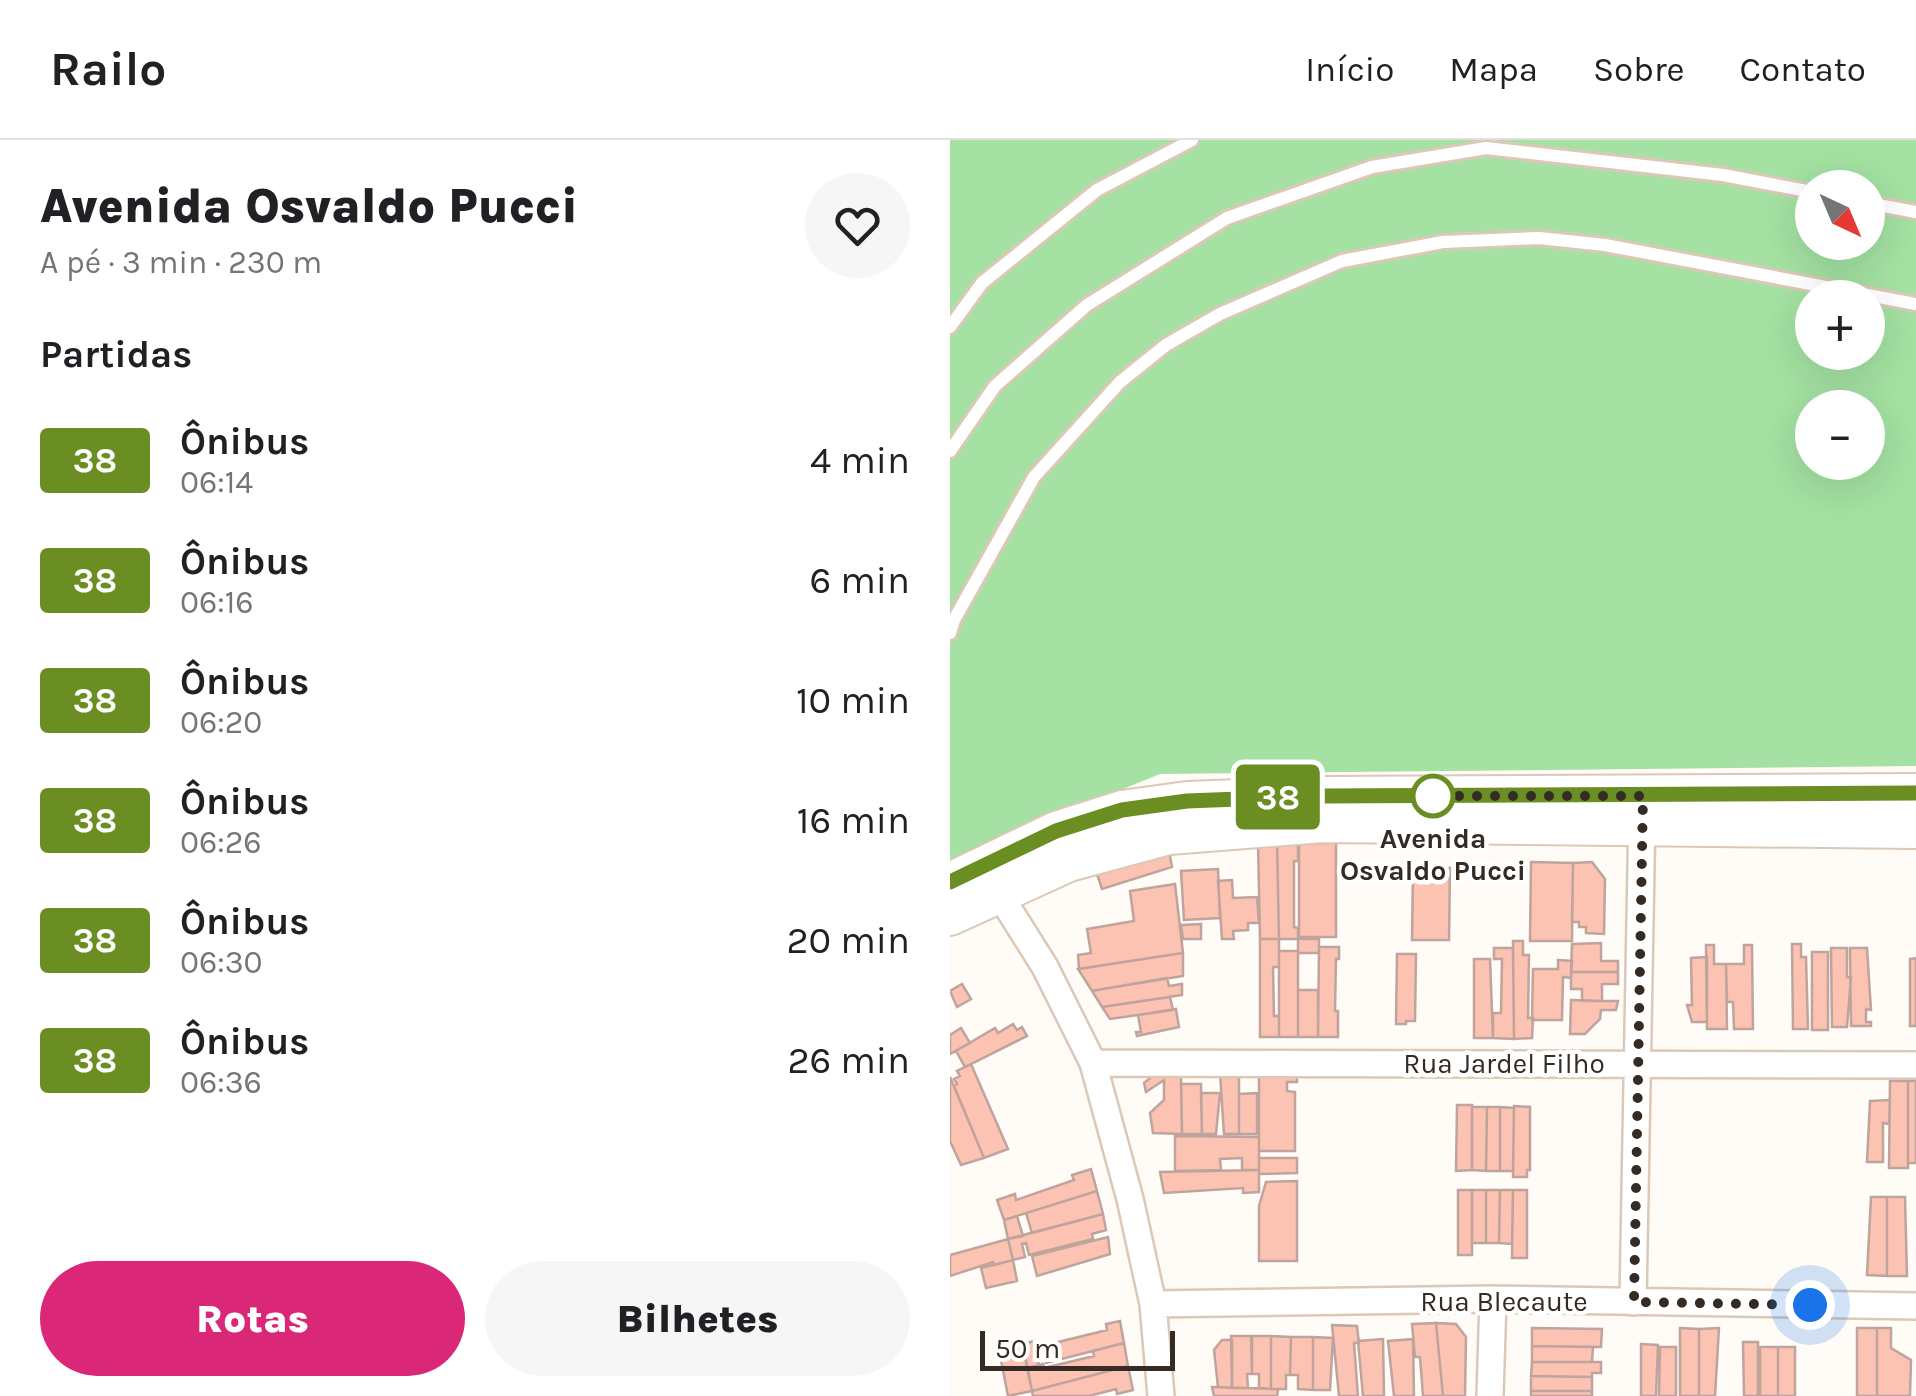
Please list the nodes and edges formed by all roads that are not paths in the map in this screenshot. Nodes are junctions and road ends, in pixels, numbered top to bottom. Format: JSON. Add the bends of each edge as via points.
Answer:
{"nodes":[{"id":1,"x":1192,"y":140,"type":"edge"},
{"id":2,"x":1795,"y":189,"type":"edge"},
{"id":3,"x":1885,"y":206,"type":"edge"},
{"id":4,"x":1916,"y":212,"type":"edge"},
{"id":5,"x":1916,"y":304,"type":"edge"},
{"id":6,"x":950,"y":327,"type":"edge"},
{"id":7,"x":950,"y":451,"type":"edge"},
{"id":8,"x":950,"y":633,"type":"edge"},
{"id":9,"x":1916,"y":793,"type":"edge"},
{"id":10,"x":1642,"y":812,"type":"junction"},
{"id":11,"x":1916,"y":830,"type":"edge"},
{"id":12,"x":976,"y":880,"type":"edge"},
{"id":13,"x":950,"y":916,"type":"edge"},
{"id":14,"x":1093,"y":1063,"type":"junction"},
{"id":15,"x":1638,"y":1064,"type":"junction"},
{"id":16,"x":1916,"y":1065,"type":"edge"},
{"id":17,"x":1493,"y":1300,"type":"junction"},
{"id":18,"x":1634,"y":1302,"type":"junction"},
{"id":19,"x":1153,"y":1304,"type":"junction"},
{"id":20,"x":1916,"y":1306,"type":"edge"},
{"id":21,"x":1161,"y":1396,"type":"edge"},
{"id":22,"x":1490,"y":1396,"type":"edge"}],
"edges":[{"from":1,"to":6,"type":"lane","via":[[1098,190],[982,283]]},
{"from":2,"to":7,"type":"lane","via":[[1486,148],[1372,167],[1226,218],[1086,305],[995,386]]},
{"from":3,"to":4,"type":"lane"},
{"from":5,"to":8,"type":"lane","via":[[1539,238],[1443,242],[1342,261],[1220,314],[1120,382],[1034,478]]},
{"from":9,"to":10,"type":"main road"},
{"from":10,"to":11,"type":"main road"},
{"from":10,"to":12,"type":"main road","via":[[1169,835]]},
{"from":10,"to":15,"type":"street"},
{"from":12,"to":13,"type":"main road"},
{"from":12,"to":14,"type":"street","via":[[1045,966]]},
{"from":14,"to":15,"type":"street","name":"Rua Jardel Filho"},
{"from":14,"to":19,"type":"street"},
{"from":15,"to":16,"type":"street","name":"Rua Jardel Filho"},
{"from":15,"to":18,"type":"street"},
{"from":17,"to":18,"type":"street","name":"Rua Blecaute"},
{"from":17,"to":19,"type":"street","name":"Rua Blecaute"},
{"from":17,"to":22,"type":"street"},
{"from":18,"to":20,"type":"street","name":"Rua Blecaute"},
{"from":19,"to":21,"type":"street"}]}
